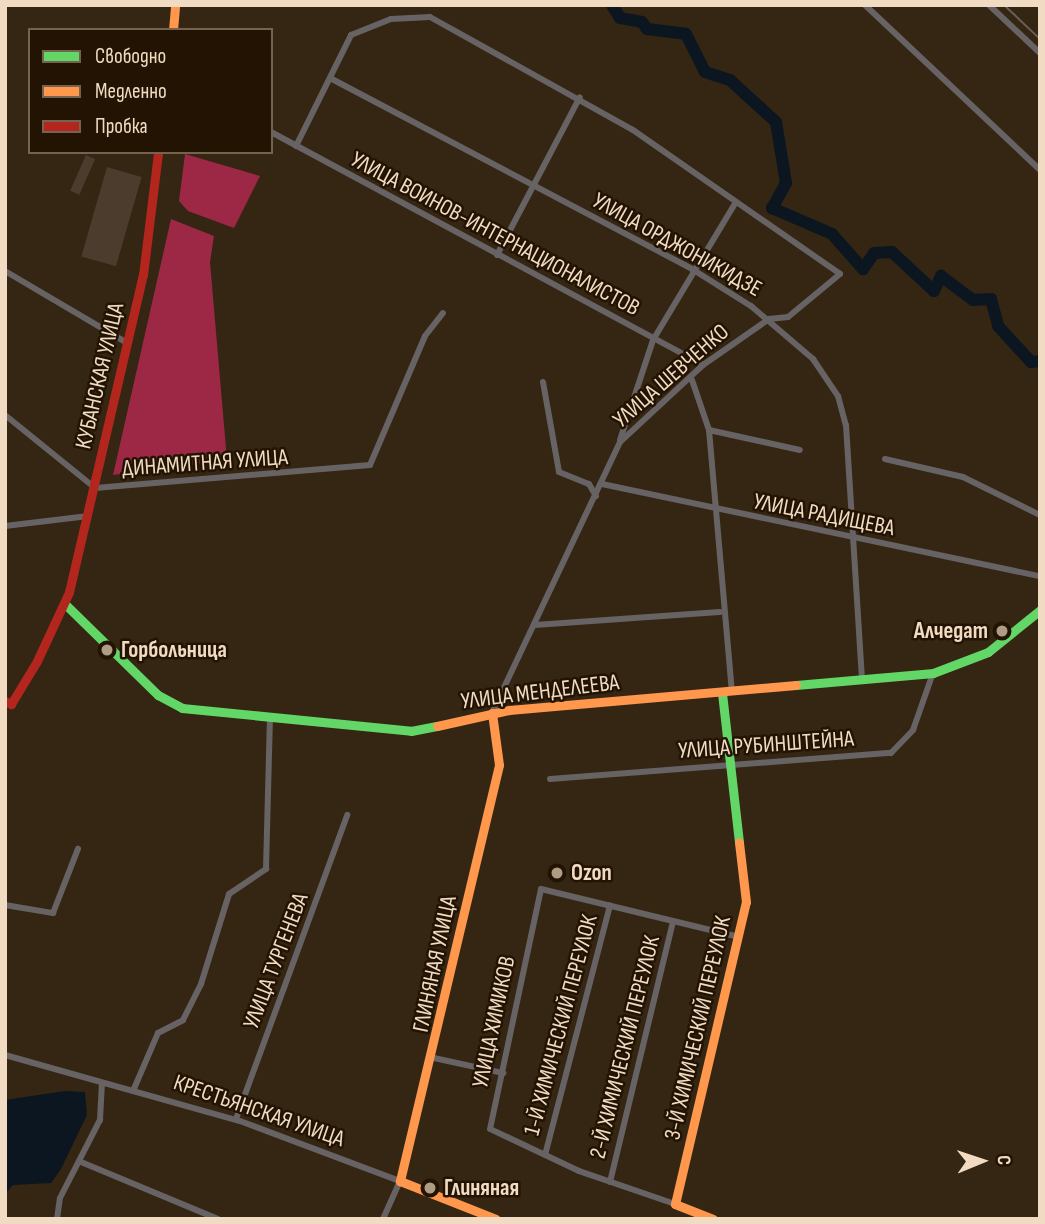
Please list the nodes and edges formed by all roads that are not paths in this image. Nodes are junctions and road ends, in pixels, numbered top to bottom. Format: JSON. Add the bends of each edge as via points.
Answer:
{"nodes":[{"id":1,"x":175,"y":5,"type":"edge"},
{"id":2,"x":865,"y":5,"type":"edge"},
{"id":3,"x":989,"y":5,"type":"edge"},
{"id":4,"x":173,"y":28,"type":"edge"},
{"id":5,"x":1040,"y":52,"type":"edge"},
{"id":6,"x":330,"y":78,"type":"junction"},
{"id":7,"x":580,"y":97,"type":"junction"},
{"id":8,"x":273,"y":133,"type":"edge"},
{"id":9,"x":296,"y":146,"type":"junction"},
{"id":10,"x":158,"y":154,"type":"edge"},
{"id":11,"x":1040,"y":170,"type":"edge"},
{"id":12,"x":531,"y":185,"type":"junction"},
{"id":13,"x":736,"y":202,"type":"junction"},
{"id":14,"x":497,"y":255,"type":"junction"},
{"id":15,"x":692,"y":269,"type":"junction"},
{"id":16,"x":5,"y":271,"type":"edge"},
{"id":17,"x":443,"y":313,"type":"dead end"},
{"id":18,"x":769,"y":319,"type":"junction"},
{"id":19,"x":653,"y":340,"type":"junction"},
{"id":20,"x":127,"y":343,"type":"junction"},
{"id":21,"x":703,"y":365,"type":"junction"},
{"id":22,"x":692,"y":380,"type":"junction"},
{"id":23,"x":543,"y":382,"type":"dead end"},
{"id":24,"x":5,"y":415,"type":"edge"},
{"id":25,"x":709,"y":430,"type":"junction"},
{"id":26,"x":620,"y":442,"type":"junction"},
{"id":27,"x":800,"y":450,"type":"dead end"},
{"id":28,"x":885,"y":459,"type":"dead end"},
{"id":29,"x":602,"y":484,"type":"junction"},
{"id":30,"x":95,"y":488,"type":"junction"},
{"id":31,"x":596,"y":496,"type":"junction"},
{"id":32,"x":715,"y":512,"type":"junction"},
{"id":33,"x":1040,"y":515,"type":"edge"},
{"id":34,"x":88,"y":516,"type":"junction"},
{"id":35,"x":5,"y":526,"type":"edge"},
{"id":36,"x":849,"y":537,"type":"junction"},
{"id":37,"x":1040,"y":576,"type":"edge"},
{"id":38,"x":66,"y":605,"type":"junction"},
{"id":39,"x":1040,"y":610,"type":"edge"},
{"id":40,"x":720,"y":612,"type":"junction"},
{"id":41,"x":535,"y":625,"type":"junction"},
{"id":42,"x":933,"y":673,"type":"junction"},
{"id":43,"x":862,"y":683,"type":"junction"},
{"id":44,"x":727,"y":693,"type":"junction"},
{"id":45,"x":7,"y":706,"type":"edge"},
{"id":46,"x":492,"y":713,"type":"junction"},
{"id":47,"x":270,"y":720,"type":"junction"},
{"id":48,"x":730,"y":765,"type":"junction"},
{"id":49,"x":550,"y":779,"type":"dead end"},
{"id":50,"x":347,"y":815,"type":"dead end"},
{"id":51,"x":78,"y":849,"type":"dead end"},
{"id":52,"x":5,"y":905,"type":"edge"},
{"id":53,"x":610,"y":905,"type":"junction"},
{"id":54,"x":673,"y":921,"type":"junction"},
{"id":55,"x":741,"y":937,"type":"junction"},
{"id":56,"x":5,"y":1055,"type":"edge"},
{"id":57,"x":434,"y":1058,"type":"junction"},
{"id":58,"x":503,"y":1073,"type":"junction"},
{"id":59,"x":102,"y":1083,"type":"junction"},
{"id":60,"x":132,"y":1091,"type":"junction"},
{"id":61,"x":236,"y":1119,"type":"junction"},
{"id":62,"x":545,"y":1155,"type":"junction"},
{"id":63,"x":81,"y":1162,"type":"junction"},
{"id":64,"x":400,"y":1181,"type":"junction"},
{"id":65,"x":610,"y":1181,"type":"junction"},
{"id":66,"x":676,"y":1204,"type":"junction"},
{"id":67,"x":57,"y":1219,"type":"edge"},
{"id":68,"x":218,"y":1219,"type":"edge"},
{"id":69,"x":383,"y":1219,"type":"edge"},
{"id":70,"x":496,"y":1219,"type":"edge"},
{"id":71,"x":713,"y":1219,"type":"edge"}],
"edges":[{"from":1,"to":4,"type":"street"},
{"from":2,"to":11,"type":"street"},
{"from":3,"to":5,"type":"street"},
{"from":6,"to":7,"type":"street","via":[[351,35],[364,26],[430,17]]},
{"from":6,"to":9,"type":"street"},
{"from":6,"to":12,"type":"street","name":"УЛИЦА ОРДЖОНИКИДЗЕ"},
{"from":7,"to":12,"type":"street"},
{"from":7,"to":13,"type":"street"},
{"from":8,"to":9,"type":"street","name":"УЛИЦА ВОИНОВ-ИНТЕРНАЦИОНАЛИСТОВ"},
{"from":9,"to":14,"type":"street","name":"УЛИЦА ВОИНОВ-ИНТЕРНАЦИОНАЛИСТОВ"},
{"from":10,"to":20,"type":"street","name":"КУБАНСКАЯ УЛИЦА"},
{"from":12,"to":14,"type":"street"},
{"from":12,"to":15,"type":"street","name":"УЛИЦА ОРДЖОНИКИДЗЕ"},
{"from":13,"to":15,"type":"street"},
{"from":13,"to":18,"type":"street","name":"УЛИЦА ШЕВЧЕНКО","via":[[830,262],[840,274],[788,317]]},
{"from":14,"to":19,"type":"street","name":"УЛИЦА ВОИНОВ-ИНТЕРНАЦИОНАЛИСТОВ"},
{"from":15,"to":18,"type":"street","name":"УЛИЦА ОРДЖОНИКИДЗЕ"},
{"from":15,"to":19,"type":"street"},
{"from":16,"to":20,"type":"street"},
{"from":17,"to":30,"type":"street","name":"ДИНАМИТНАЯ УЛИЦА","via":[[425,336],[382,447],[370,465]]},
{"from":18,"to":21,"type":"street","name":"УЛИЦА ШЕВЧЕНКО"},
{"from":18,"to":36,"type":"street","name":"УЛИЦА ОРДЖОНИКИДЗЕ","via":[[813,359],[838,396],[846,425]]},
{"from":19,"to":21,"type":"street","name":"УЛИЦА ВОИНОВ-ИНТЕРНАЦИОНАЛИСТОВ"},
{"from":19,"to":26,"type":"street"},
{"from":20,"to":30,"type":"street","name":"КУБАНСКАЯ УЛИЦА"},
{"from":21,"to":22,"type":"street","name":"УЛИЦА ШЕВЧЕНКО"},
{"from":22,"to":25,"type":"street"},
{"from":22,"to":26,"type":"street","name":"УЛИЦА ШЕВЧЕНКО"},
{"from":23,"to":31,"type":"street","via":[[559,472],[589,484]]},
{"from":24,"to":30,"type":"street","name":"ДИНАМИТНАЯ УЛИЦА"},
{"from":25,"to":27,"type":"street"},
{"from":25,"to":32,"type":"street"},
{"from":26,"to":29,"type":"street","name":"УЛИЦА ШЕВЧЕНКО"},
{"from":28,"to":33,"type":"street","via":[[962,477]]},
{"from":29,"to":31,"type":"street","name":"УЛИЦА ШЕВЧЕНКО"},
{"from":29,"to":32,"type":"street","name":"УЛИЦА РАДИЩЕВА"},
{"from":30,"to":34,"type":"street","name":"КУБАНСКАЯ УЛИЦА"},
{"from":31,"to":41,"type":"street","name":"УЛИЦА ШЕВЧЕНКО"},
{"from":32,"to":36,"type":"street","name":"УЛИЦА РАДИЩЕВА"},
{"from":32,"to":40,"type":"street"},
{"from":34,"to":35,"type":"street"},
{"from":34,"to":38,"type":"street","name":"КУБАНСКАЯ УЛИЦА"},
{"from":36,"to":37,"type":"street","name":"УЛИЦА РАДИЩЕВА"},
{"from":36,"to":43,"type":"street","name":"УЛИЦА ОРДЖОНИКИДЗЕ"},
{"from":38,"to":45,"type":"street","name":"КУБАНСКАЯ УЛИЦА"},
{"from":38,"to":47,"type":"street","name":"УЛИЦА МЕНДЕЛЕЕВА","via":[[176,706]]},
{"from":39,"to":42,"type":"street","name":"УЛИЦА МЕНДЕЛЕЕВА","via":[[988,652]]},
{"from":40,"to":41,"type":"street"},
{"from":40,"to":44,"type":"street"},
{"from":41,"to":46,"type":"street","name":"УЛИЦА ШЕВЧЕНКО"},
{"from":42,"to":43,"type":"street","name":"УЛИЦА МЕНДЕЛЕЕВА"},
{"from":42,"to":48,"type":"street","name":"УЛИЦА РУБИНШТЕЙНА","via":[[913,730],[891,753]]},
{"from":43,"to":44,"type":"street","name":"УЛИЦА МЕНДЕЛЕЕВА"},
{"from":44,"to":46,"type":"street","name":"УЛИЦА МЕНДЕЛЕЕВА"},
{"from":44,"to":48,"type":"street","name":"3-Й ХИМИЧЕСКИЙ ПЕРЕУЛОК"},
{"from":46,"to":47,"type":"street","name":"УЛИЦА МЕНДЕЛЕЕВА","via":[[411,731]]},
{"from":46,"to":57,"type":"street","name":"ГЛИНЯНАЯ УЛИЦА","via":[[499,765]]},
{"from":47,"to":60,"type":"street","via":[[266,869],[229,894],[195,996],[183,1020],[158,1033]]},
{"from":48,"to":49,"type":"street","name":"УЛИЦА РУБИНШТЕЙНА"},
{"from":48,"to":55,"type":"street","name":"3-Й ХИМИЧЕСКИЙ ПЕРЕУЛОК","via":[[746,902]]},
{"from":50,"to":61,"type":"street","name":"УЛИЦА ТУРГЕНЕВА"},
{"from":51,"to":52,"type":"street","via":[[53,913]]},
{"from":53,"to":54,"type":"street","name":"УЛИЦА ХИМИКОВ"},
{"from":53,"to":58,"type":"street","name":"УЛИЦА ХИМИКОВ","via":[[541,889]]},
{"from":53,"to":62,"type":"street","name":"1-Й ХИМИЧЕСКИЙ ПЕРЕУЛОК"},
{"from":54,"to":55,"type":"street","name":"УЛИЦА ХИМИКОВ"},
{"from":54,"to":65,"type":"street","name":"2-Й ХИМИЧЕСКИЙ ПЕРЕУЛОК"},
{"from":55,"to":66,"type":"street","name":"3-Й ХИМИЧЕСКИЙ ПЕРЕУЛОК"},
{"from":56,"to":59,"type":"street","name":"КРЕСТЬЯНСКАЯ УЛИЦА"},
{"from":57,"to":58,"type":"street"},
{"from":57,"to":64,"type":"street","name":"ГЛИНЯНАЯ УЛИЦА"},
{"from":58,"to":62,"type":"street","name":"УЛИЦА ХИМИКОВ","via":[[490,1129]]},
{"from":59,"to":60,"type":"street","name":"КРЕСТЬЯНСКАЯ УЛИЦА"},
{"from":59,"to":63,"type":"street","via":[[105,1104]]},
{"from":60,"to":61,"type":"street","name":"КРЕСТЬЯНСКАЯ УЛИЦА"},
{"from":61,"to":64,"type":"street","name":"КРЕСТЬЯНСКАЯ УЛИЦА"},
{"from":62,"to":65,"type":"street","name":"УЛИЦА ХИМИКОВ"},
{"from":63,"to":67,"type":"street","via":[[60,1198]]},
{"from":63,"to":68,"type":"street"},
{"from":64,"to":69,"type":"street","name":"ГЛИНЯНАЯ УЛИЦА"},
{"from":64,"to":70,"type":"street","name":"КРЕСТЬЯНСКАЯ УЛИЦА"},
{"from":65,"to":66,"type":"street","name":"УЛИЦА ХИМИКОВ"},
{"from":66,"to":71,"type":"street","name":"УЛИЦА ХИМИКОВ"}]}
